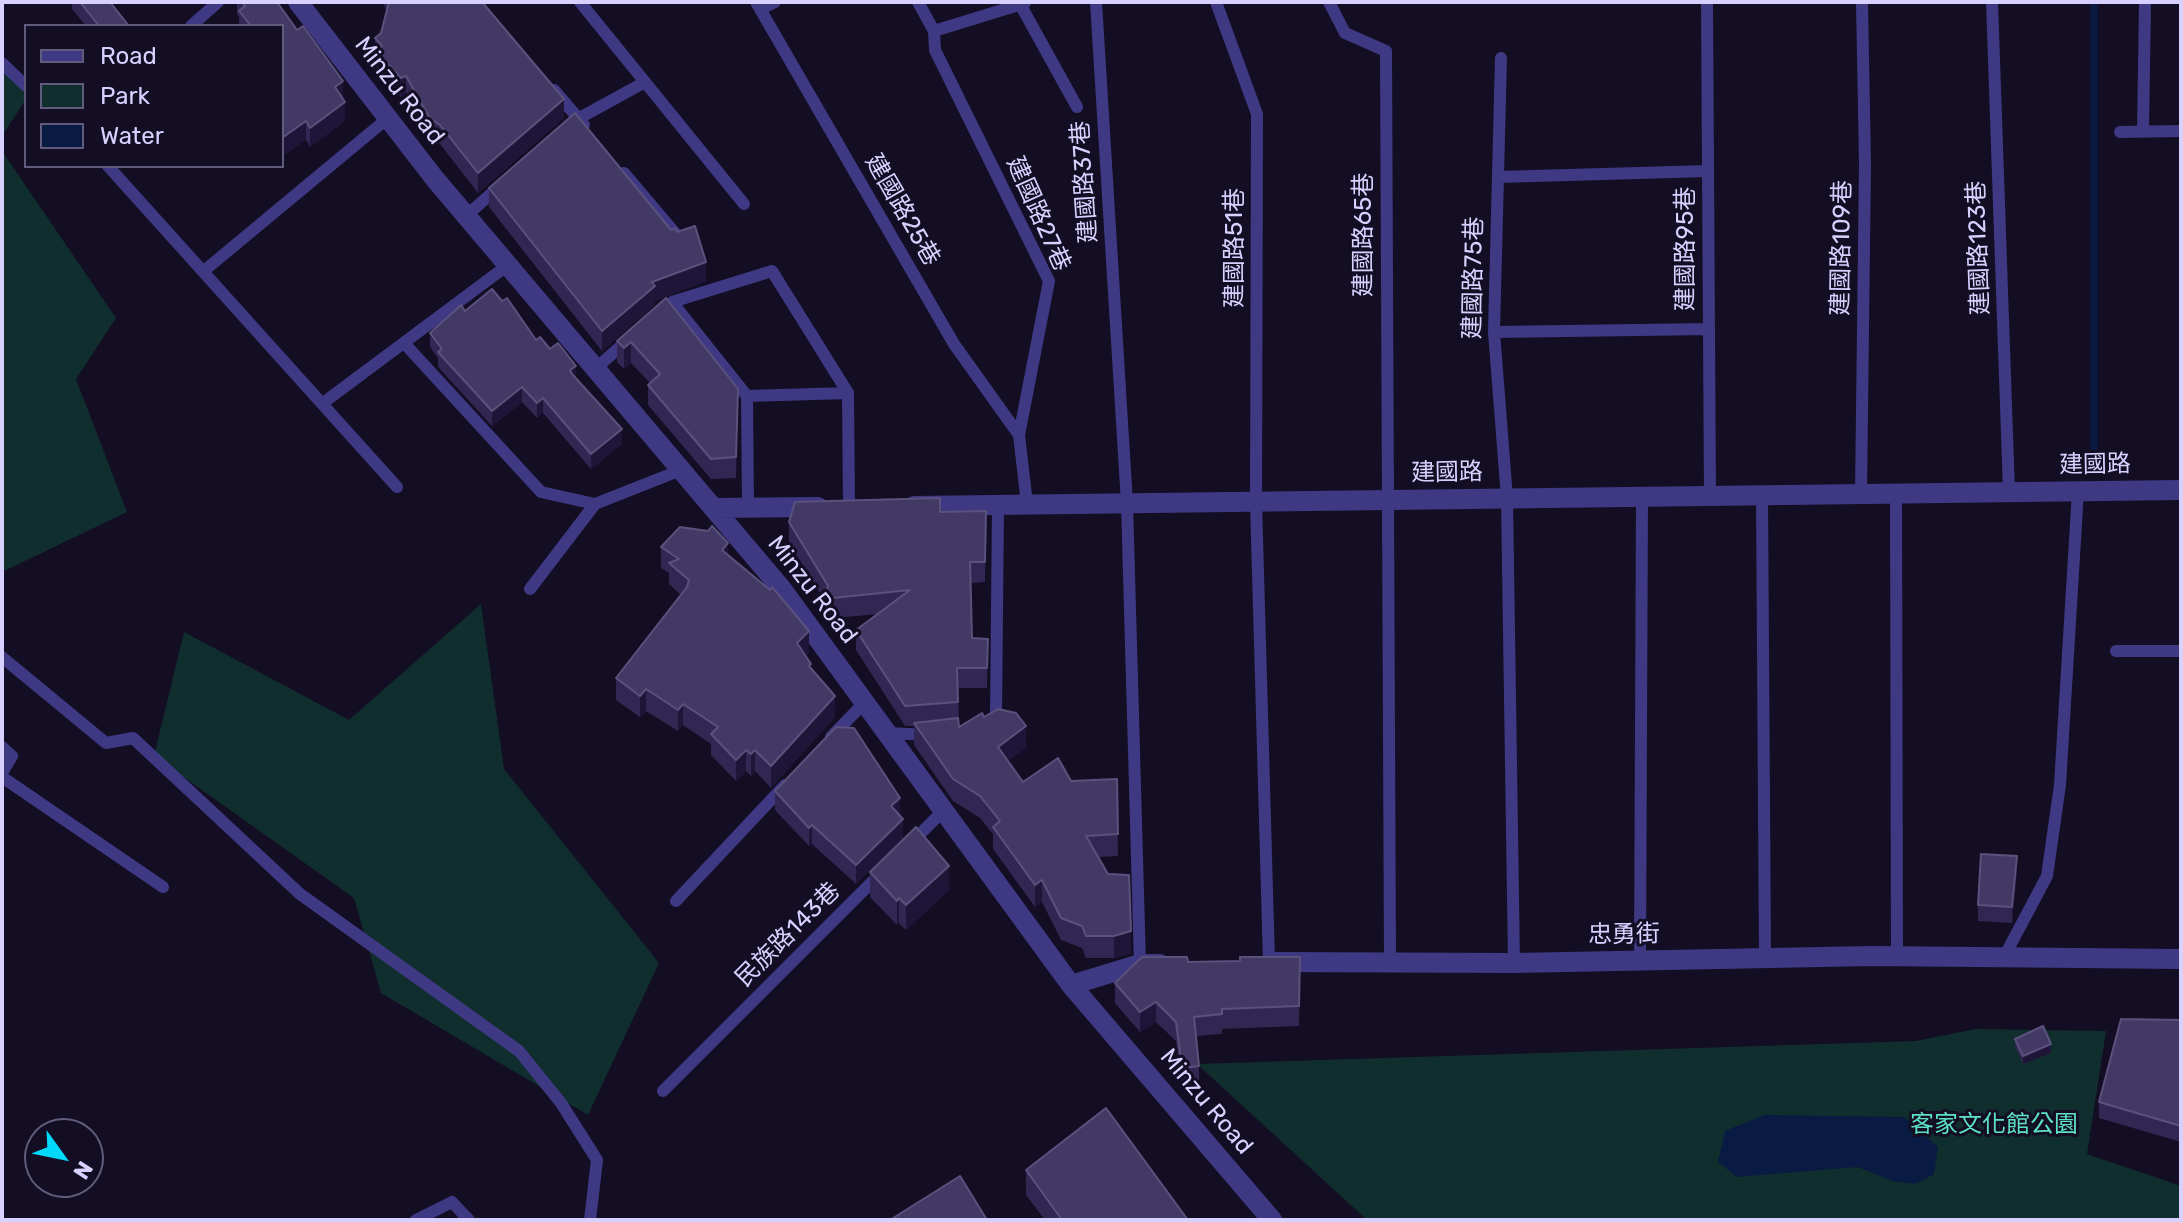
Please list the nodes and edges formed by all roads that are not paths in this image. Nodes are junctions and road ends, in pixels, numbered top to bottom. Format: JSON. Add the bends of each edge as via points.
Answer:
{"nodes":[{"id":1,"x":218,"y":2,"type":"edge"},
{"id":2,"x":298,"y":2,"type":"edge"},
{"id":3,"x":580,"y":2,"type":"edge"},
{"id":4,"x":775,"y":2,"type":"edge"},
{"id":5,"x":918,"y":2,"type":"edge"},
{"id":6,"x":1096,"y":2,"type":"edge"},
{"id":7,"x":1216,"y":2,"type":"edge"},
{"id":8,"x":1329,"y":2,"type":"edge"},
{"id":9,"x":1707,"y":2,"type":"edge"},
{"id":10,"x":1862,"y":2,"type":"edge"},
{"id":11,"x":1992,"y":2,"type":"edge"},
{"id":12,"x":2145,"y":2,"type":"edge"},
{"id":13,"x":1024,"y":3,"type":"edge"},
{"id":14,"x":758,"y":6,"type":"edge"},
{"id":15,"x":193,"y":24,"type":"edge"},
{"id":16,"x":934,"y":31,"type":"junction"},
{"id":17,"x":1501,"y":58,"type":"dead end"},
{"id":18,"x":2,"y":63,"type":"edge"},
{"id":19,"x":645,"y":82,"type":"junction"},
{"id":20,"x":24,"y":84,"type":"edge"},
{"id":21,"x":549,"y":84,"type":"edge"},
{"id":22,"x":1077,"y":107,"type":"dead end"},
{"id":23,"x":388,"y":118,"type":"junction"},
{"id":24,"x":578,"y":118,"type":"junction"},
{"id":25,"x":567,"y":128,"type":"edge"},
{"id":26,"x":2181,"y":131,"type":"edge"},
{"id":27,"x":2120,"y":132,"type":"dead end"},
{"id":28,"x":2143,"y":132,"type":"junction"},
{"id":29,"x":598,"y":142,"type":"edge"},
{"id":30,"x":618,"y":166,"type":"edge"},
{"id":31,"x":110,"y":168,"type":"edge"},
{"id":32,"x":1708,"y":171,"type":"junction"},
{"id":33,"x":511,"y":176,"type":"edge"},
{"id":34,"x":1498,"y":177,"type":"junction"},
{"id":35,"x":744,"y":204,"type":"dead end"},
{"id":36,"x":467,"y":215,"type":"junction"},
{"id":37,"x":679,"y":238,"type":"edge"},
{"id":38,"x":508,"y":265,"type":"junction"},
{"id":39,"x":205,"y":270,"type":"junction"},
{"id":40,"x":672,"y":302,"type":"junction"},
{"id":41,"x":650,"y":321,"type":"edge"},
{"id":42,"x":1709,"y":329,"type":"junction"},
{"id":43,"x":639,"y":331,"type":"edge"},
{"id":44,"x":1494,"y":332,"type":"junction"},
{"id":45,"x":404,"y":343,"type":"junction"},
{"id":46,"x":595,"y":369,"type":"junction"},
{"id":47,"x":848,"y":393,"type":"junction"},
{"id":48,"x":747,"y":396,"type":"junction"},
{"id":49,"x":323,"y":403,"type":"junction"},
{"id":50,"x":1019,"y":435,"type":"junction"},
{"id":51,"x":681,"y":470,"type":"junction"},
{"id":52,"x":397,"y":487,"type":"dead end"},
{"id":53,"x":2181,"y":490,"type":"edge"},
{"id":54,"x":2078,"y":491,"type":"junction"},
{"id":55,"x":2009,"y":492,"type":"junction"},
{"id":56,"x":1861,"y":494,"type":"junction"},
{"id":57,"x":1896,"y":494,"type":"junction"},
{"id":58,"x":1762,"y":495,"type":"junction"},
{"id":59,"x":1710,"y":496,"type":"junction"},
{"id":60,"x":1642,"y":497,"type":"junction"},
{"id":61,"x":1507,"y":498,"type":"junction"},
{"id":62,"x":1386,"y":500,"type":"junction"},
{"id":63,"x":1256,"y":502,"type":"junction"},
{"id":64,"x":1127,"y":503,"type":"junction"},
{"id":65,"x":595,"y":504,"type":"junction"},
{"id":66,"x":1027,"y":504,"type":"junction"},
{"id":67,"x":998,"y":505,"type":"junction"},
{"id":68,"x":856,"y":506,"type":"joint"},
{"id":69,"x":894,"y":506,"type":"edge"},
{"id":70,"x":714,"y":508,"type":"junction"},
{"id":71,"x":748,"y":508,"type":"junction"},
{"id":72,"x":530,"y":589,"type":"dead end"},
{"id":73,"x":2116,"y":651,"type":"dead end"},
{"id":74,"x":2181,"y":651,"type":"edge"},
{"id":75,"x":2,"y":657,"type":"edge"},
{"id":76,"x":865,"y":702,"type":"junction"},
{"id":77,"x":972,"y":730,"type":"edge"},
{"id":78,"x":887,"y":733,"type":"junction"},
{"id":79,"x":939,"y":734,"type":"edge"},
{"id":80,"x":823,"y":746,"type":"edge"},
{"id":81,"x":2,"y":747,"type":"edge"},
{"id":82,"x":2,"y":775,"type":"edge"},
{"id":83,"x":791,"y":779,"type":"edge"},
{"id":84,"x":945,"y":809,"type":"junction"},
{"id":85,"x":900,"y":854,"type":"edge"},
{"id":86,"x":888,"y":865,"type":"edge"},
{"id":87,"x":163,"y":887,"type":"dead end"},
{"id":88,"x":676,"y":901,"type":"dead end"},
{"id":89,"x":1897,"y":957,"type":"junction"},
{"id":90,"x":2004,"y":957,"type":"junction"},
{"id":91,"x":1765,"y":958,"type":"junction"},
{"id":92,"x":2181,"y":959,"type":"edge"},
{"id":93,"x":1640,"y":960,"type":"junction"},
{"id":94,"x":1390,"y":961,"type":"junction"},
{"id":95,"x":1262,"y":962,"type":"joint"},
{"id":96,"x":1183,"y":963,"type":"edge"},
{"id":97,"x":1514,"y":963,"type":"junction"},
{"id":98,"x":1140,"y":964,"type":"junction"},
{"id":99,"x":1071,"y":985,"type":"junction"},
{"id":100,"x":663,"y":1091,"type":"dead end"},
{"id":101,"x":416,"y":1220,"type":"edge"},
{"id":102,"x":469,"y":1220,"type":"edge"},
{"id":103,"x":590,"y":1220,"type":"edge"},
{"id":104,"x":1272,"y":1220,"type":"edge"}],
"edges":[{"from":1,"to":15,"type":"lane"},
{"from":2,"to":23,"type":"street","name":"Minzu Road"},
{"from":3,"to":19,"type":"lane"},
{"from":4,"to":14,"type":"lane"},
{"from":5,"to":16,"type":"lane","name":"建國路27巷"},
{"from":6,"to":64,"type":"lane","name":"建國路37巷"},
{"from":7,"to":63,"type":"lane","name":"建國路51巷","via":[[1257,114]]},
{"from":8,"to":62,"type":"lane","name":"建國路65巷","via":[[1345,33],[1386,51]]},
{"from":9,"to":32,"type":"lane","name":"建國路95巷"},
{"from":10,"to":56,"type":"lane","name":"建國路109巷"},
{"from":11,"to":55,"type":"lane","name":"建國路123巷"},
{"from":12,"to":28,"type":"lane"},
{"from":13,"to":16,"type":"lane"},
{"from":13,"to":22,"type":"lane"},
{"from":14,"to":50,"type":"lane","name":"建國路25巷","via":[[954,344]]},
{"from":16,"to":50,"type":"lane","name":"建國路27巷","via":[[935,50],[1049,281]]},
{"from":17,"to":34,"type":"lane","name":"建國路75巷"},
{"from":18,"to":20,"type":"lane"},
{"from":19,"to":24,"type":"lane"},
{"from":19,"to":35,"type":"lane"},
{"from":21,"to":24,"type":"lane"},
{"from":23,"to":36,"type":"street","name":"Minzu Road"},
{"from":23,"to":39,"type":"lane"},
{"from":24,"to":25,"type":"lane"},
{"from":24,"to":29,"type":"lane"},
{"from":26,"to":28,"type":"lane"},
{"from":27,"to":28,"type":"lane"},
{"from":30,"to":37,"type":"lane"},
{"from":31,"to":39,"type":"lane"},
{"from":32,"to":34,"type":"lane"},
{"from":32,"to":42,"type":"lane","name":"建國路95巷"},
{"from":33,"to":36,"type":"lane"},
{"from":34,"to":44,"type":"lane","name":"建國路75巷"},
{"from":36,"to":38,"type":"street","name":"Minzu Road"},
{"from":38,"to":45,"type":"lane"},
{"from":38,"to":46,"type":"street","name":"Minzu Road"},
{"from":39,"to":49,"type":"lane"},
{"from":40,"to":41,"type":"lane"},
{"from":40,"to":47,"type":"lane","via":[[772,271]]},
{"from":40,"to":48,"type":"lane"},
{"from":42,"to":44,"type":"lane"},
{"from":42,"to":59,"type":"lane","name":"建國路95巷"},
{"from":43,"to":46,"type":"lane"},
{"from":44,"to":61,"type":"lane","name":"建國路75巷"},
{"from":45,"to":49,"type":"lane"},
{"from":45,"to":65,"type":"lane","via":[[541,492]]},
{"from":46,"to":51,"type":"street","name":"Minzu Road"},
{"from":47,"to":48,"type":"lane"},
{"from":47,"to":68,"type":"lane"},
{"from":48,"to":71,"type":"lane"},
{"from":49,"to":52,"type":"lane"},
{"from":50,"to":66,"type":"lane","name":"建國路27巷"},
{"from":51,"to":65,"type":"lane"},
{"from":51,"to":70,"type":"street","name":"Minzu Road"},
{"from":53,"to":54,"type":"street","name":"建國路"},
{"from":54,"to":55,"type":"street","name":"建國路"},
{"from":54,"to":90,"type":"lane","via":[[2060,785],[2047,876]]},
{"from":55,"to":57,"type":"street","name":"建國路"},
{"from":56,"to":57,"type":"street","name":"建國路"},
{"from":56,"to":58,"type":"street","name":"建國路"},
{"from":57,"to":89,"type":"lane"},
{"from":58,"to":59,"type":"street","name":"建國路"},
{"from":58,"to":91,"type":"lane"},
{"from":59,"to":60,"type":"street","name":"建國路"},
{"from":60,"to":61,"type":"street","name":"建國路"},
{"from":60,"to":93,"type":"lane"},
{"from":61,"to":62,"type":"street","name":"建國路"},
{"from":61,"to":97,"type":"lane","name":"建國路75巷"},
{"from":62,"to":63,"type":"street","name":"建國路"},
{"from":62,"to":94,"type":"lane"},
{"from":63,"to":64,"type":"street","name":"建國路"},
{"from":63,"to":95,"type":"lane","name":"建國路51巷"},
{"from":64,"to":66,"type":"street","name":"建國路"},
{"from":64,"to":98,"type":"lane","name":"建國路37巷"},
{"from":65,"to":72,"type":"lane"},
{"from":66,"to":67,"type":"street","name":"建國路"},
{"from":67,"to":69,"type":"street","name":"建國路"},
{"from":67,"to":77,"type":"lane","via":[[996,718]]},
{"from":68,"to":71,"type":"street"},
{"from":70,"to":71,"type":"street"},
{"from":70,"to":76,"type":"street","name":"Minzu Road"},
{"from":73,"to":74,"type":"lane"},
{"from":75,"to":103,"type":"lane","via":[[106,743],[133,738],[300,894],[519,1051],[597,1160]]},
{"from":76,"to":78,"type":"street","name":"Minzu Road"},
{"from":76,"to":80,"type":"lane"},
{"from":78,"to":79,"type":"lane"},
{"from":78,"to":84,"type":"street","name":"Minzu Road"},
{"from":81,"to":82,"type":"lane","via":[[12,756]]},
{"from":82,"to":87,"type":"lane"},
{"from":83,"to":88,"type":"lane"},
{"from":84,"to":85,"type":"lane"},
{"from":84,"to":99,"type":"street","name":"Minzu Road"},
{"from":86,"to":100,"type":"lane","name":"民族路143巷"},
{"from":89,"to":90,"type":"street","name":"忠勇街"},
{"from":89,"to":91,"type":"street","name":"忠勇街"},
{"from":90,"to":92,"type":"street","name":"忠勇街"},
{"from":91,"to":93,"type":"street","name":"忠勇街"},
{"from":93,"to":97,"type":"street","name":"忠勇街"},
{"from":94,"to":95,"type":"street","name":"忠勇街"},
{"from":94,"to":97,"type":"street","name":"忠勇街"},
{"from":96,"to":98,"type":"street"},
{"from":98,"to":99,"type":"street"},
{"from":99,"to":104,"type":"street","name":"Minzu Road"},
{"from":101,"to":102,"type":"lane","via":[[452,1202]]}]}
